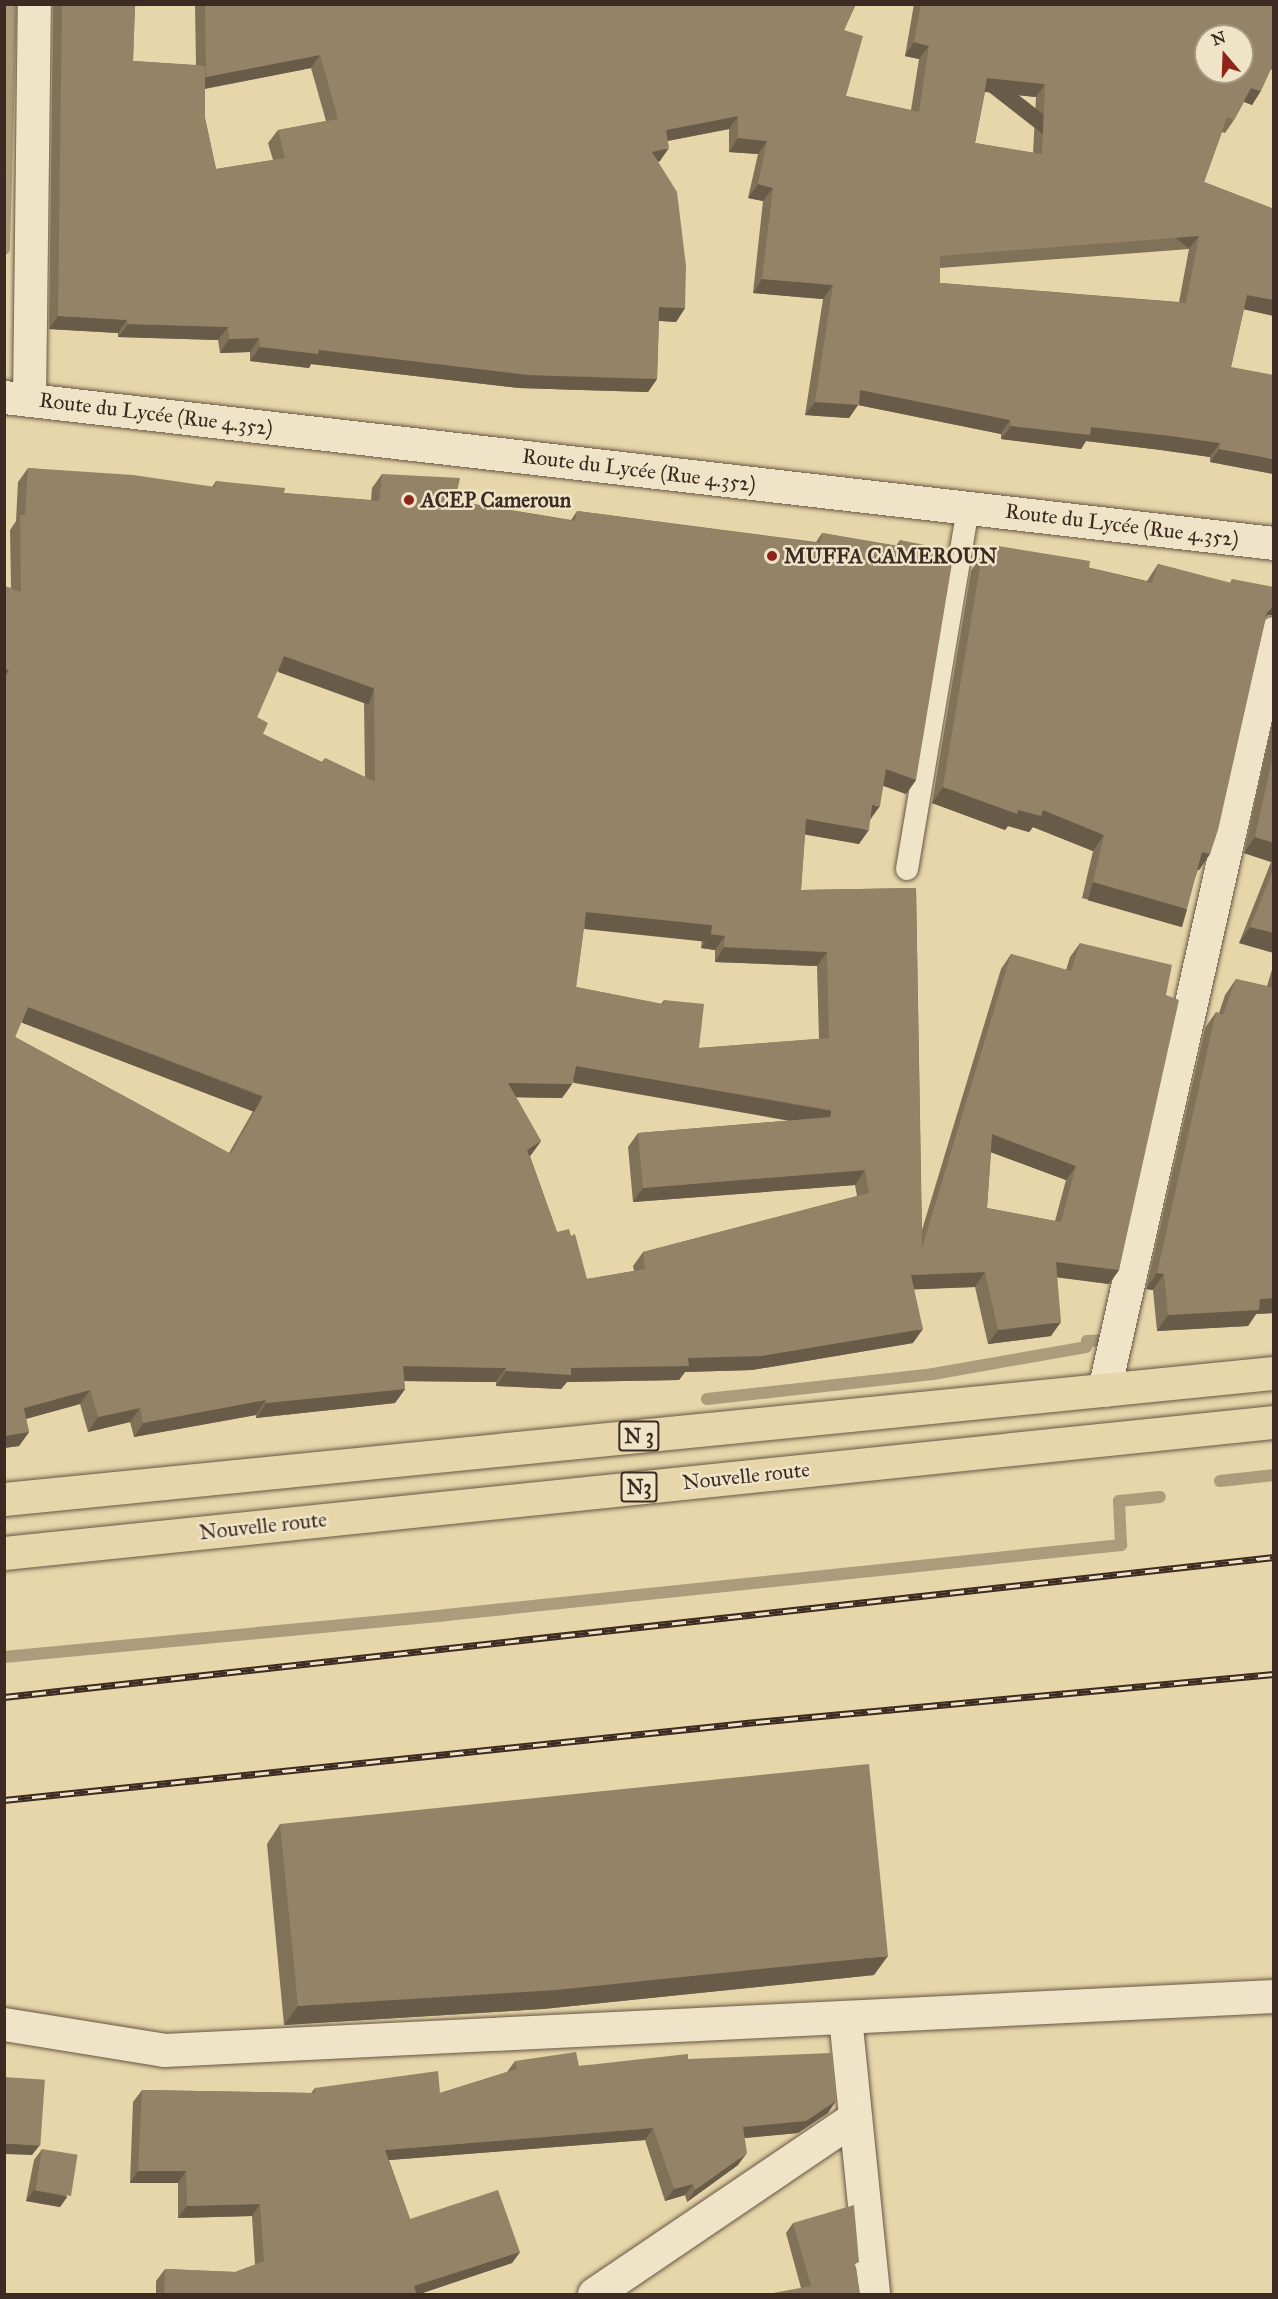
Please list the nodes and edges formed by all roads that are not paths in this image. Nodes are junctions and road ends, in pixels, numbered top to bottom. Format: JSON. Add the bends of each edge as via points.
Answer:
{"nodes":[{"id":1,"x":34,"y":4,"type":"edge"},
{"id":2,"x":17,"y":398,"type":"edge"},
{"id":3,"x":968,"y":507,"type":"junction"},
{"id":4,"x":1274,"y":543,"type":"edge"},
{"id":5,"x":1274,"y":633,"type":"edge"},
{"id":6,"x":907,"y":869,"type":"dead end"},
{"id":7,"x":1274,"y":1373,"type":"edge"},
{"id":8,"x":1104,"y":1390,"type":"junction"},
{"id":9,"x":1274,"y":1422,"type":"edge"},
{"id":10,"x":4,"y":1499,"type":"edge"},
{"id":11,"x":4,"y":1553,"type":"edge"},
{"id":12,"x":1274,"y":1996,"type":"edge"},
{"id":13,"x":844,"y":2017,"type":"junction"},
{"id":14,"x":4,"y":2024,"type":"edge"},
{"id":15,"x":855,"y":2117,"type":"junction"},
{"id":16,"x":594,"y":2295,"type":"edge"},
{"id":17,"x":873,"y":2295,"type":"edge"}],
"edges":[{"from":1,"to":2,"type":"street"},
{"from":2,"to":3,"type":"street","name":"Route du Lycée (Rue 4.352)"},
{"from":3,"to":4,"type":"street","name":"Route du Lycée (Rue 4.352)"},
{"from":3,"to":6,"type":"lane"},
{"from":5,"to":8,"type":"street"},
{"from":7,"to":8,"type":"highway","number":"N 3"},
{"from":8,"to":10,"type":"highway","number":"N 3"},
{"from":9,"to":11,"type":"highway","name":"Nouvelle route","number":"N3"},
{"from":12,"to":13,"type":"street"},
{"from":13,"to":14,"type":"street","via":[[164,2050]]},
{"from":13,"to":15,"type":"street"},
{"from":15,"to":16,"type":"street"},
{"from":15,"to":17,"type":"street"}]}
